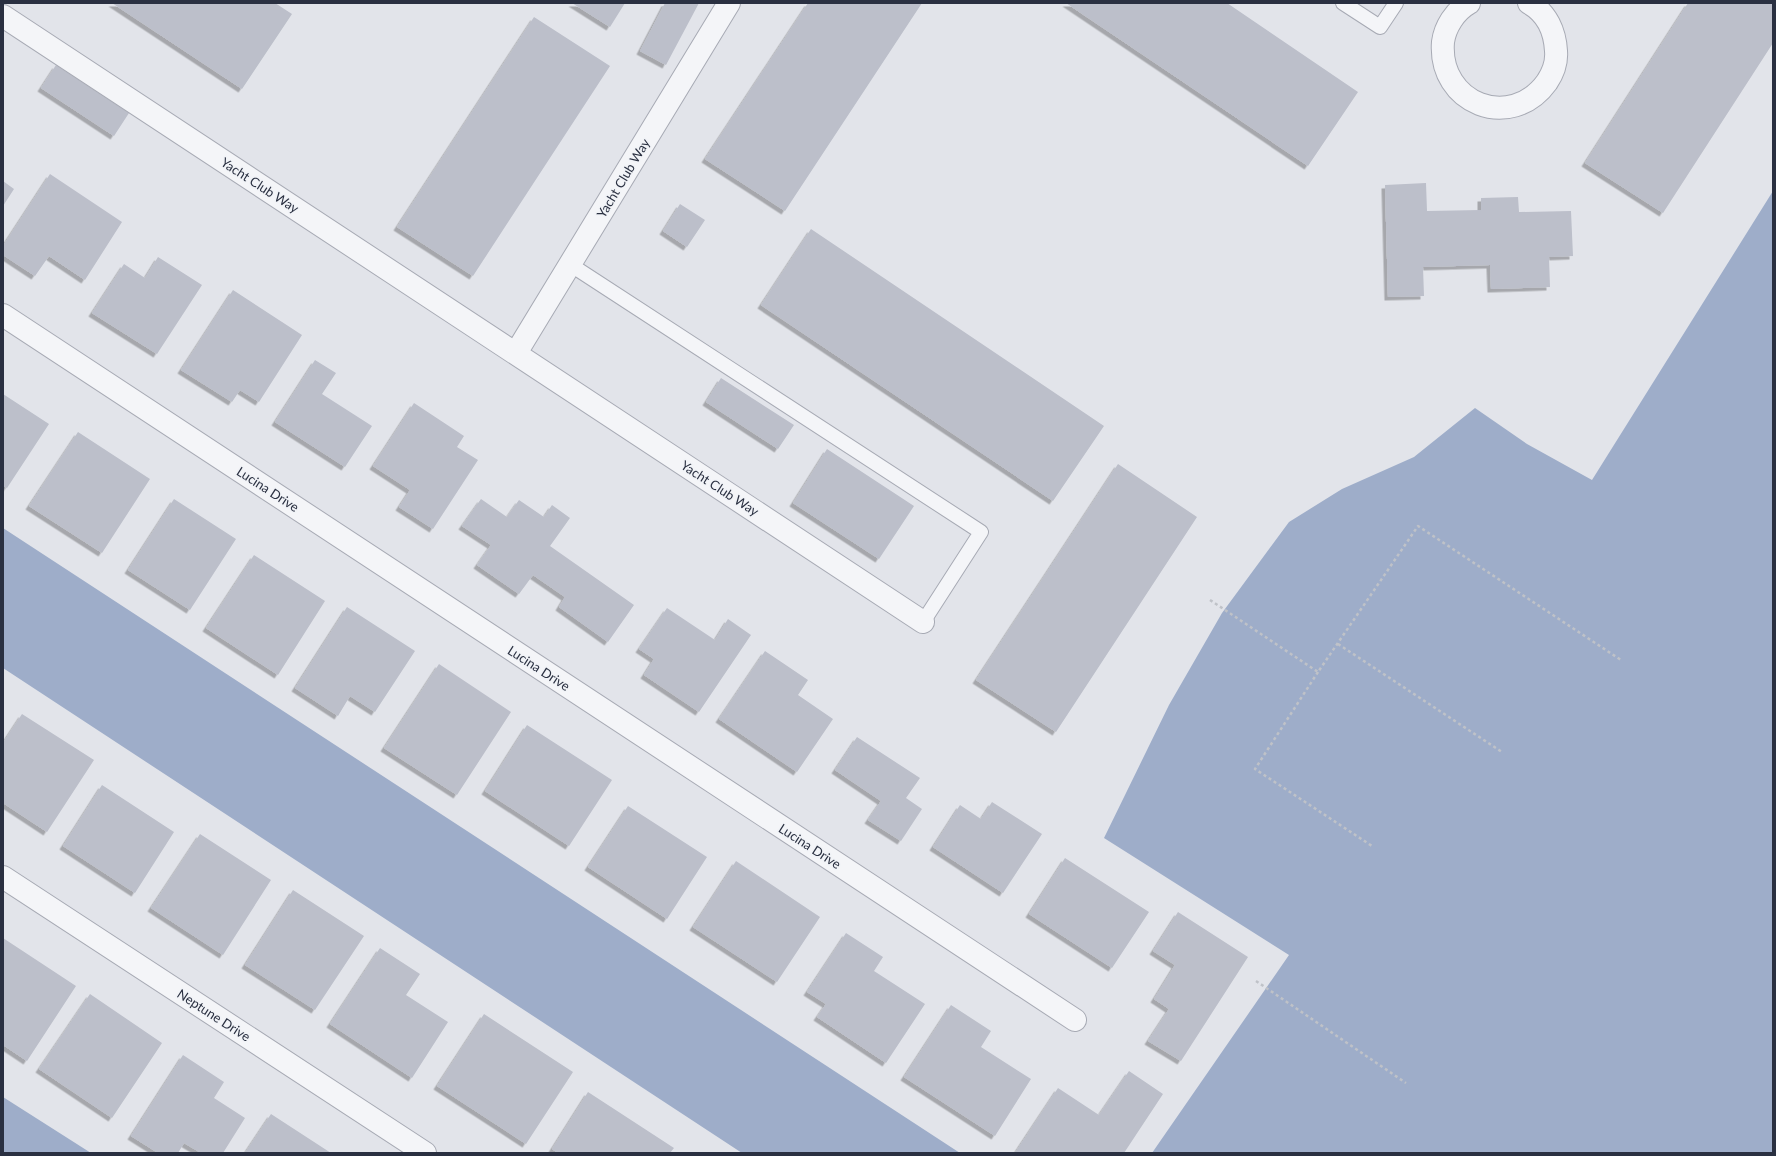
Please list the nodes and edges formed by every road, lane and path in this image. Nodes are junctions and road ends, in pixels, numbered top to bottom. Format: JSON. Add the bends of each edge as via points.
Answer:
{"nodes":[{"id":1,"x":729,"y":3,"type":"edge"},
{"id":2,"x":1343,"y":3,"type":"edge"},
{"id":3,"x":1396,"y":3,"type":"edge"},
{"id":4,"x":1469,"y":3,"type":"edge"},
{"id":5,"x":1529,"y":3,"type":"edge"},
{"id":6,"x":3,"y":16,"type":"edge"},
{"id":7,"x":570,"y":265,"type":"junction"},
{"id":8,"x":3,"y":315,"type":"edge"},
{"id":9,"x":516,"y":353,"type":"junction"},
{"id":10,"x":1210,"y":600,"type":"dead end"},
{"id":11,"x":923,"y":622,"type":"joint"},
{"id":12,"x":1338,"y":644,"type":"junction"},
{"id":13,"x":1621,"y":660,"type":"dead end"},
{"id":14,"x":1318,"y":672,"type":"junction"},
{"id":15,"x":1502,"y":752,"type":"dead end"},
{"id":16,"x":1372,"y":846,"type":"dead end"},
{"id":17,"x":3,"y":877,"type":"edge"},
{"id":18,"x":1256,"y":981,"type":"dead end"},
{"id":19,"x":1075,"y":1020,"type":"dead end"},
{"id":20,"x":1406,"y":1083,"type":"dead end"},
{"id":21,"x":425,"y":1153,"type":"edge"}],
"edges":[{"from":1,"to":7,"type":"street","name":"Yacht Club Way"},
{"from":2,"to":3,"type":"lane","via":[[1380,28]]},
{"from":4,"to":5,"type":"street","via":[[1451,20],[1444,37],[1442,54],[1446,73],[1456,88],[1470,100],[1487,107],[1506,108],[1524,102],[1540,92],[1551,76],[1557,57],[1555,38],[1548,20]]},
{"from":6,"to":9,"type":"street","name":"Yacht Club Way"},
{"from":7,"to":9,"type":"street","name":"Yacht Club Way"},
{"from":7,"to":11,"type":"lane","via":[[981,532]]},
{"from":8,"to":19,"type":"street","name":"Lucina Drive"},
{"from":9,"to":11,"type":"street","name":"Yacht Club Way"},
{"from":10,"to":14,"type":"path"},
{"from":12,"to":13,"type":"path","via":[[1418,526]]},
{"from":12,"to":14,"type":"path"},
{"from":12,"to":15,"type":"path"},
{"from":14,"to":16,"type":"path","via":[[1255,769]]},
{"from":17,"to":21,"type":"street","name":"Neptune Drive"},
{"from":18,"to":20,"type":"path"}]}
